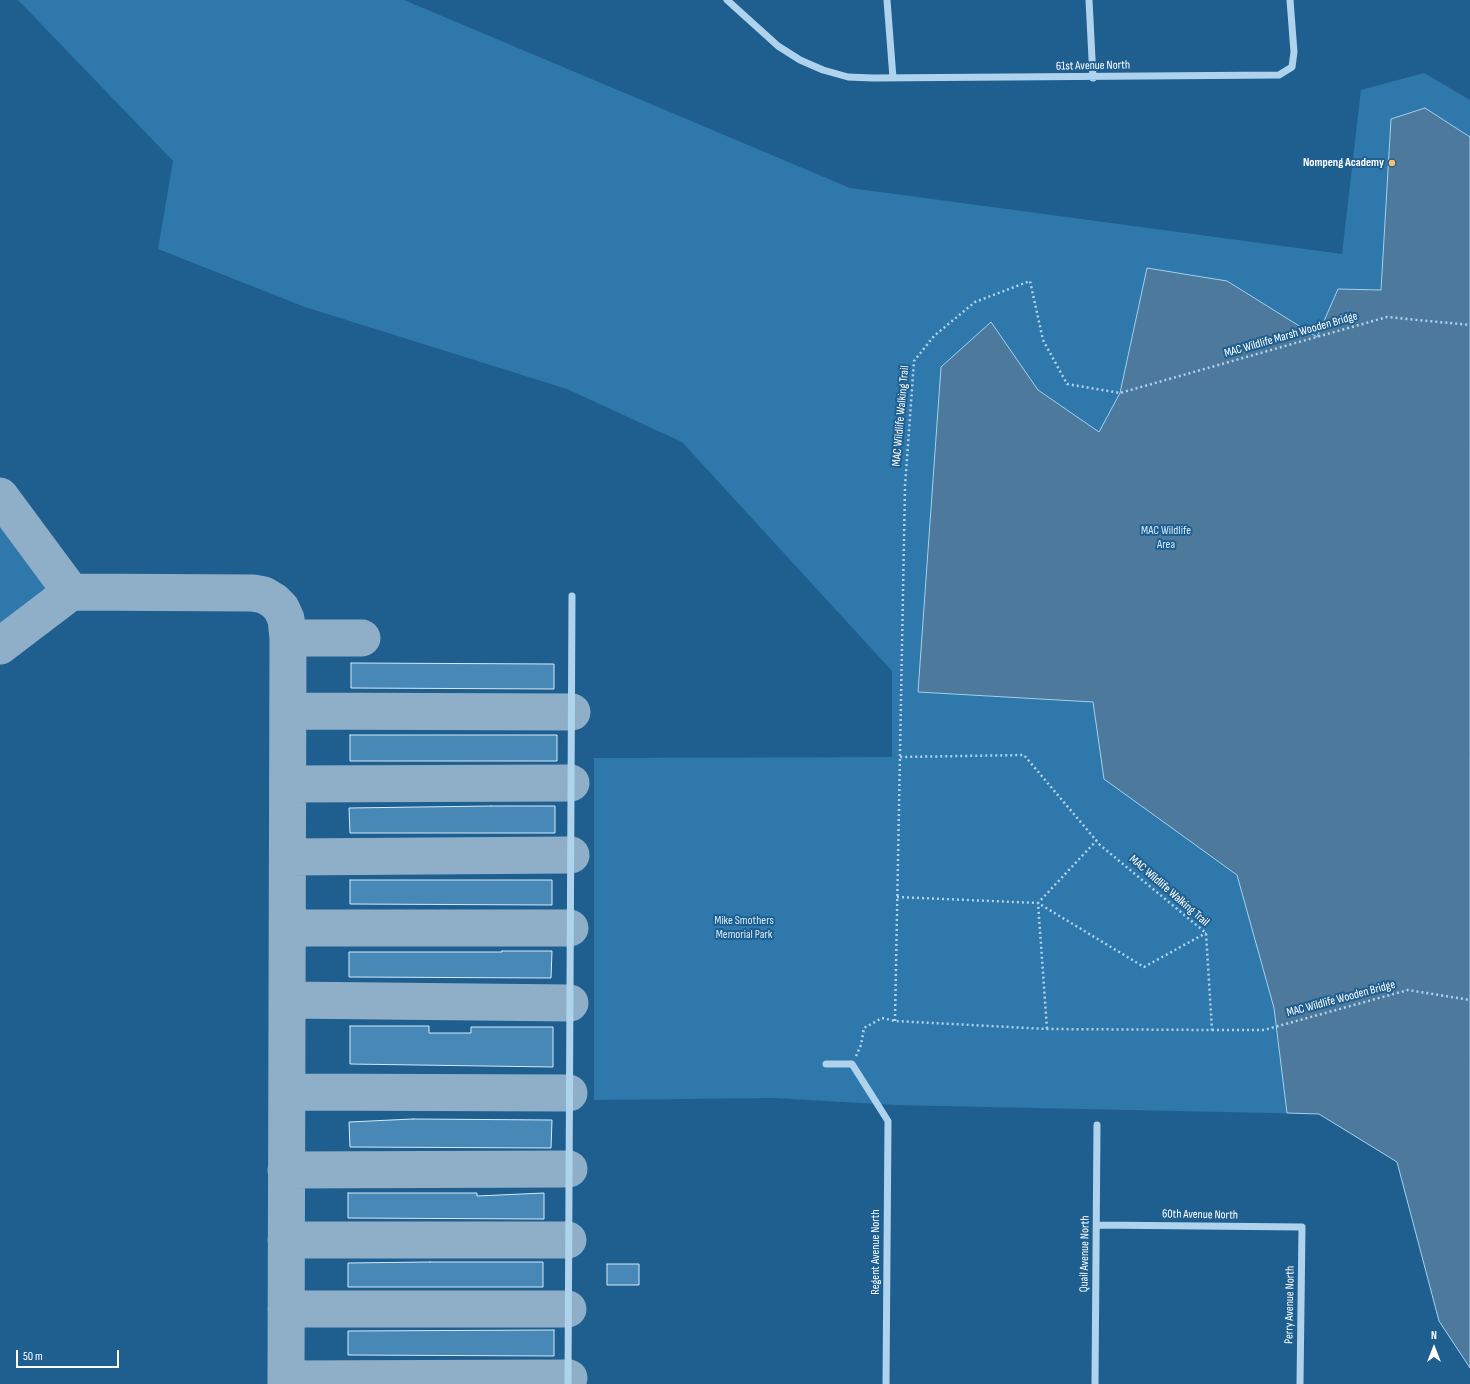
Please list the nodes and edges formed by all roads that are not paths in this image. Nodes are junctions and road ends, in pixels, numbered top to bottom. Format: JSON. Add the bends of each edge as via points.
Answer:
{"nodes":[{"id":1,"x":727,"y":0,"type":"edge"},
{"id":2,"x":887,"y":0,"type":"edge"},
{"id":3,"x":1089,"y":0,"type":"edge"},
{"id":4,"x":1290,"y":0,"type":"edge"},
{"id":5,"x":893,"y":78,"type":"junction"},
{"id":6,"x":1093,"y":78,"type":"junction"},
{"id":7,"x":572,"y":596,"type":"dead end"},
{"id":8,"x":826,"y":1064,"type":"dead end"},
{"id":9,"x":1097,"y":1125,"type":"dead end"},
{"id":10,"x":1097,"y":1225,"type":"junction"},
{"id":11,"x":1302,"y":1227,"type":"joint"},
{"id":12,"x":568,"y":1384,"type":"edge"},
{"id":13,"x":886,"y":1384,"type":"edge"},
{"id":14,"x":1095,"y":1384,"type":"edge"},
{"id":15,"x":1300,"y":1384,"type":"edge"}],
"edges":[{"from":1,"to":5,"type":"street","name":"61st Avenue North","via":[[778,46],[800,60],[848,77]]},
{"from":2,"to":5,"type":"street"},
{"from":3,"to":6,"type":"street"},
{"from":4,"to":6,"type":"street","name":"61st Avenue North","via":[[1294,52],[1292,67],[1279,75]]},
{"from":5,"to":6,"type":"street","name":"61st Avenue North"},
{"from":7,"to":12,"type":"street"},
{"from":8,"to":13,"type":"street","name":"Regent Avenue North","via":[[852,1064],[888,1121]]},
{"from":9,"to":10,"type":"street","name":"Quail Avenue North"},
{"from":10,"to":11,"type":"street","name":"60th Avenue North"},
{"from":10,"to":14,"type":"street","name":"Quail Avenue North"},
{"from":11,"to":15,"type":"street","name":"Perry Avenue North"}]}
